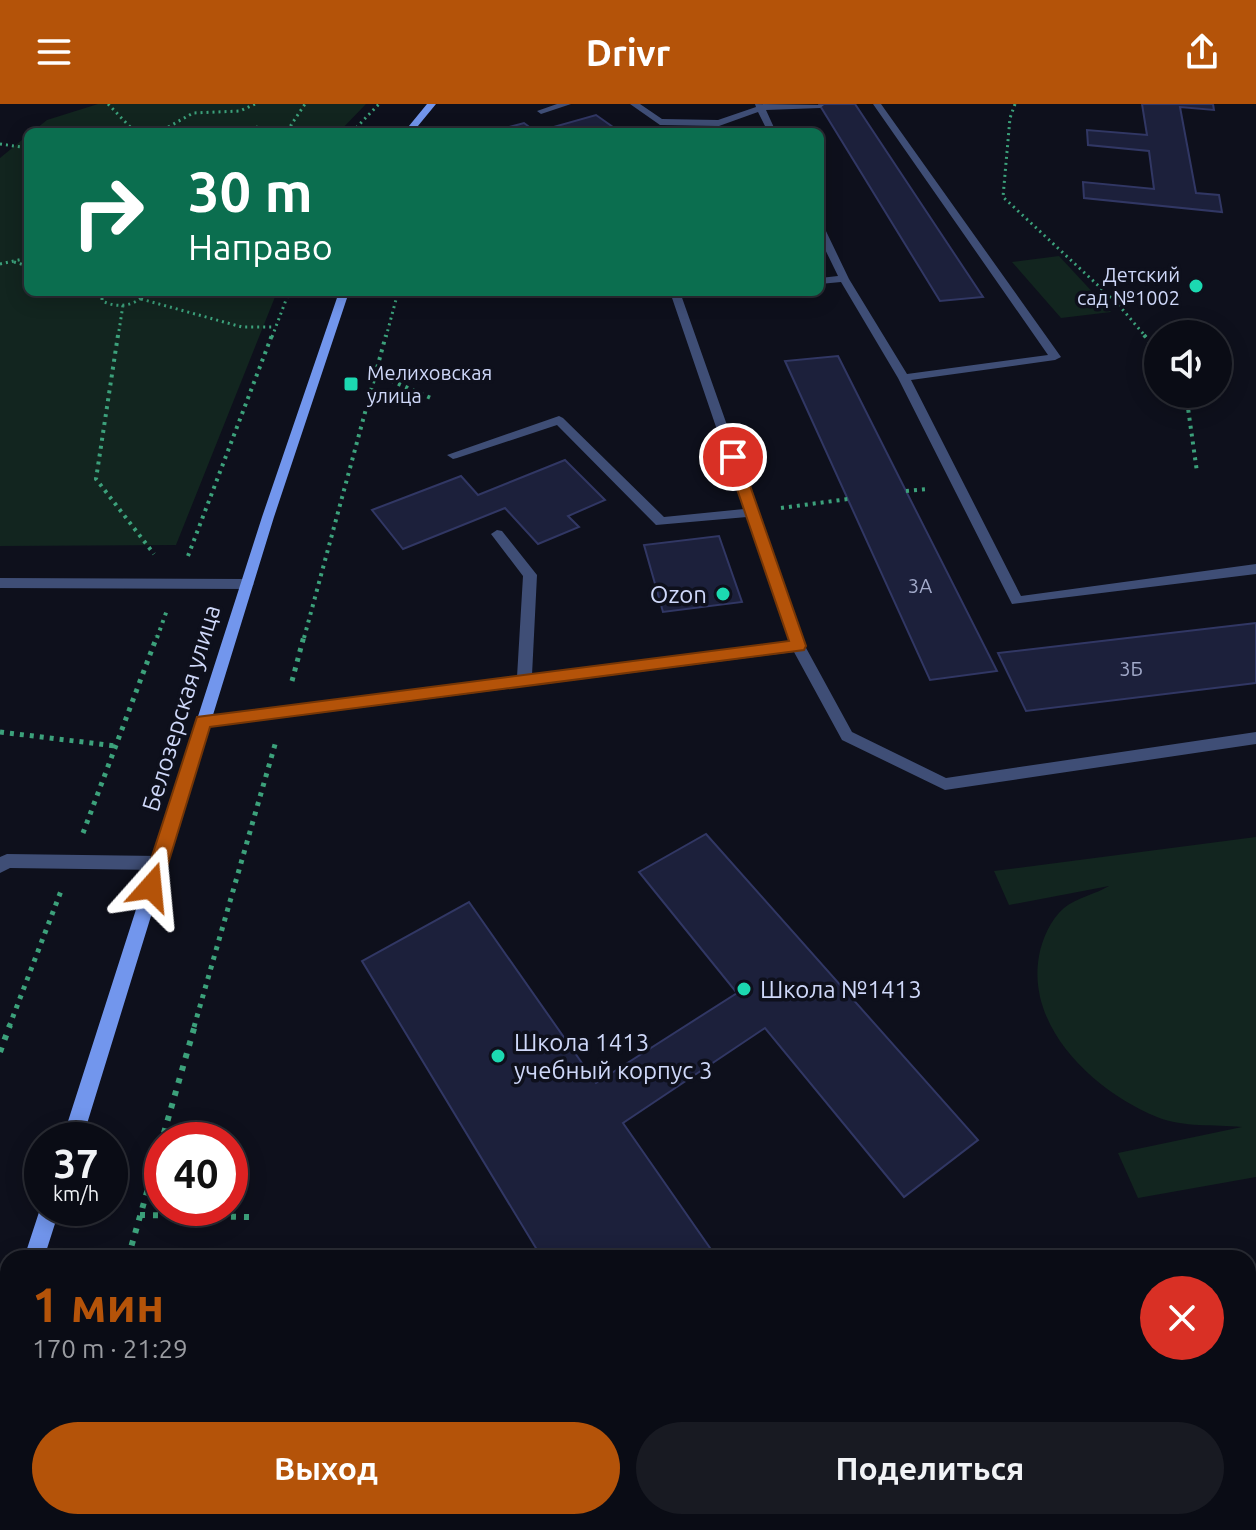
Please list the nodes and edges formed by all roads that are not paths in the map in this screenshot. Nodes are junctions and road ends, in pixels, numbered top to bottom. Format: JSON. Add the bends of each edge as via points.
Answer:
{"nodes":[{"id":1,"x":432,"y":104,"type":"edge"},
{"id":2,"x":567,"y":104,"type":"edge"},
{"id":3,"x":634,"y":104,"type":"edge"},
{"id":4,"x":877,"y":104,"type":"edge"},
{"id":5,"x":820,"y":105,"type":"edge"},
{"id":6,"x":760,"y":106,"type":"edge"},
{"id":7,"x":541,"y":111,"type":"dead end"},
{"id":8,"x":411,"y":128,"type":"edge"},
{"id":9,"x":770,"y":128,"type":"edge"},
{"id":10,"x":824,"y":237,"type":"edge"},
{"id":11,"x":844,"y":279,"type":"junction"},
{"id":12,"x":824,"y":281,"type":"edge"},
{"id":13,"x":343,"y":296,"type":"edge"},
{"id":14,"x":676,"y":296,"type":"edge"},
{"id":15,"x":904,"y":378,"type":"junction"},
{"id":16,"x":453,"y":455,"type":"dead end"},
{"id":17,"x":752,"y":512,"type":"junction"},
{"id":18,"x":497,"y":534,"type":"dead end"},
{"id":19,"x":1256,"y":569,"type":"edge"},
{"id":20,"x":0,"y":583,"type":"edge"},
{"id":21,"x":247,"y":584,"type":"junction"},
{"id":22,"x":798,"y":646,"type":"junction"},
{"id":23,"x":524,"y":681,"type":"junction"},
{"id":24,"x":203,"y":722,"type":"junction"},
{"id":25,"x":1256,"y":738,"type":"edge"},
{"id":26,"x":159,"y":863,"type":"junction"},
{"id":27,"x":0,"y":866,"type":"edge"},
{"id":28,"x":78,"y":1122,"type":"edge"},
{"id":29,"x":44,"y":1226,"type":"edge"},
{"id":30,"x":37,"y":1250,"type":"edge"}],
"edges":[{"from":1,"to":8,"type":"street"},
{"from":2,"to":7,"type":"lane"},
{"from":3,"to":6,"type":"lane","via":[[660,122],[719,123]]},
{"from":4,"to":15,"type":"lane","via":[[1055,357]]},
{"from":5,"to":6,"type":"lane"},
{"from":6,"to":9,"type":"lane"},
{"from":10,"to":11,"type":"lane"},
{"from":11,"to":12,"type":"lane"},
{"from":11,"to":15,"type":"lane"},
{"from":13,"to":21,"type":"street","name":"Белозерская улица"},
{"from":14,"to":17,"type":"lane"},
{"from":15,"to":19,"type":"lane","via":[[1017,601]]},
{"from":16,"to":17,"type":"lane","via":[[559,420],[661,522]]},
{"from":17,"to":22,"type":"lane"},
{"from":18,"to":23,"type":"lane","via":[[530,575]]},
{"from":20,"to":21,"type":"lane"},
{"from":21,"to":24,"type":"street","name":"Белозерская улица"},
{"from":22,"to":23,"type":"lane"},
{"from":22,"to":25,"type":"lane","via":[[847,736],[945,784]]},
{"from":23,"to":24,"type":"lane"},
{"from":24,"to":26,"type":"street","name":"Белозерская улица"},
{"from":26,"to":27,"type":"lane","via":[[7,861]]},
{"from":26,"to":28,"type":"street","name":"Белозерская улица"},
{"from":29,"to":30,"type":"street"}]}
